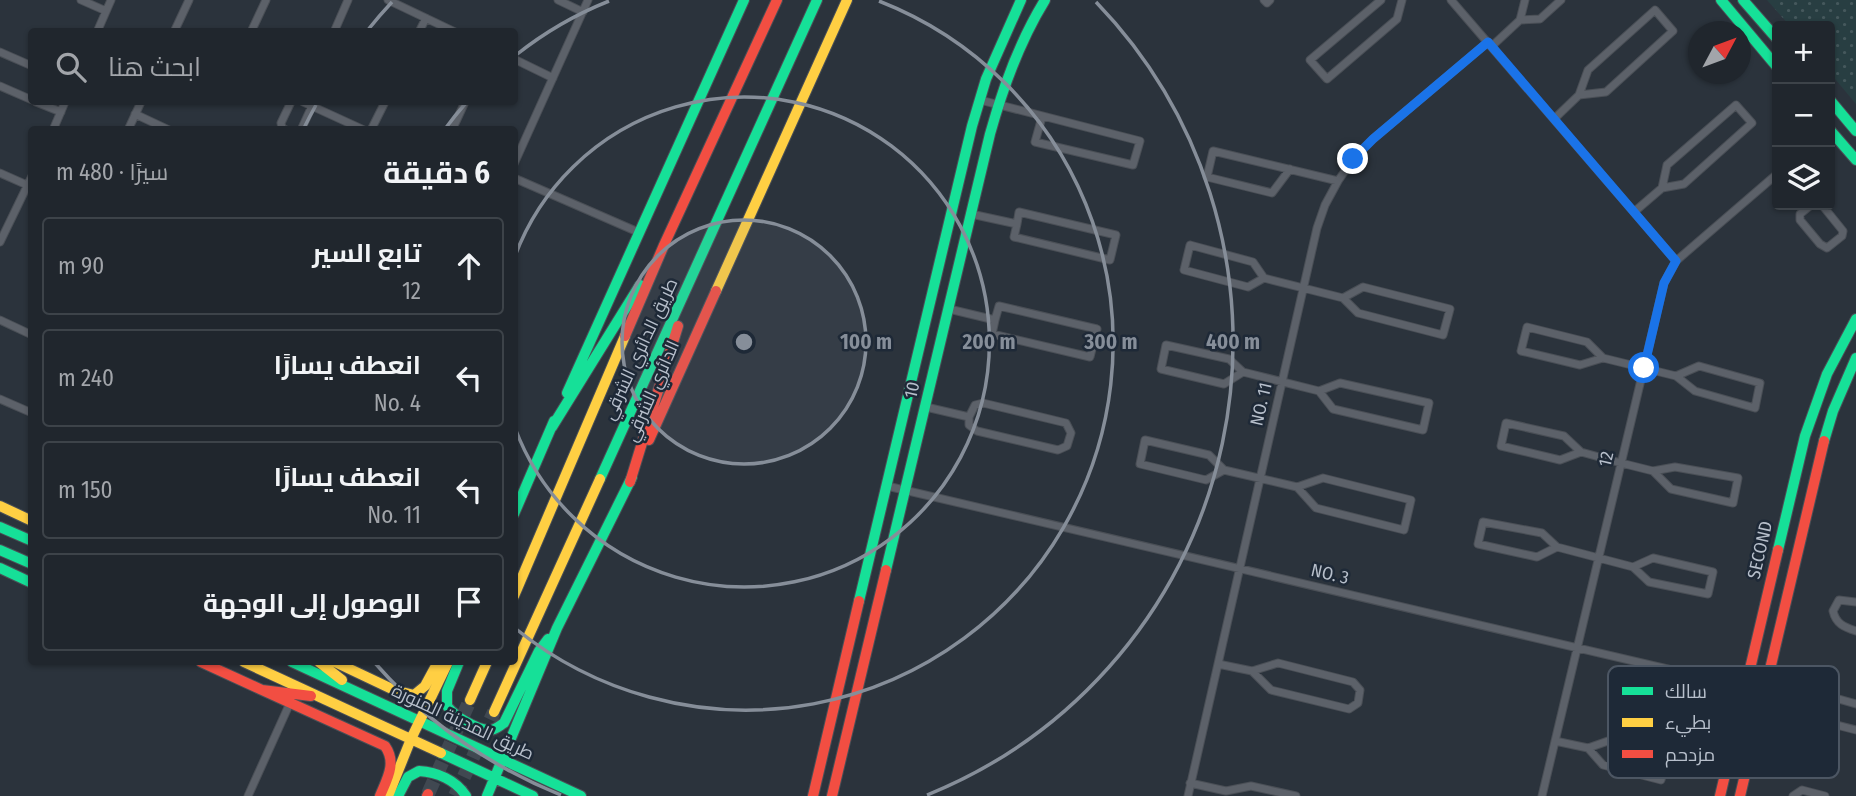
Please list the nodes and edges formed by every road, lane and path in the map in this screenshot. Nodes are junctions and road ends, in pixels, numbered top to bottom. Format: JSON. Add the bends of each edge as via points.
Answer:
{"nodes":[{"id":1,"x":81,"y":0,"type":"edge"},
{"id":2,"x":111,"y":0,"type":"edge"},
{"id":3,"x":189,"y":0,"type":"edge"},
{"id":4,"x":266,"y":0,"type":"edge"},
{"id":5,"x":348,"y":0,"type":"edge"},
{"id":6,"x":388,"y":0,"type":"edge"},
{"id":7,"x":558,"y":0,"type":"edge"},
{"id":8,"x":588,"y":0,"type":"edge"},
{"id":9,"x":744,"y":0,"type":"edge"},
{"id":10,"x":777,"y":0,"type":"edge"},
{"id":11,"x":817,"y":0,"type":"edge"},
{"id":12,"x":848,"y":0,"type":"edge"},
{"id":13,"x":1021,"y":0,"type":"edge"},
{"id":14,"x":1045,"y":0,"type":"edge"},
{"id":15,"x":1265,"y":0,"type":"edge"},
{"id":16,"x":1270,"y":0,"type":"edge"},
{"id":17,"x":1381,"y":0,"type":"edge"},
{"id":18,"x":1402,"y":0,"type":"edge"},
{"id":19,"x":1451,"y":0,"type":"edge"},
{"id":20,"x":1525,"y":0,"type":"edge"},
{"id":21,"x":1561,"y":0,"type":"edge"},
{"id":22,"x":1721,"y":0,"type":"edge"},
{"id":23,"x":1743,"y":0,"type":"edge"},
{"id":24,"x":106,"y":11,"type":"junction"},
{"id":25,"x":583,"y":12,"type":"junction"},
{"id":26,"x":426,"y":18,"type":"junction"},
{"id":27,"x":1520,"y":20,"type":"junction"},
{"id":28,"x":99,"y":28,"type":"edge"},
{"id":29,"x":176,"y":28,"type":"edge"},
{"id":30,"x":253,"y":28,"type":"edge"},
{"id":31,"x":336,"y":28,"type":"edge"},
{"id":32,"x":421,"y":28,"type":"edge"},
{"id":33,"x":447,"y":28,"type":"edge"},
{"id":34,"x":1772,"y":33,"type":"edge"},
{"id":35,"x":1490,"y":44,"type":"junction"},
{"id":36,"x":0,"y":52,"type":"edge"},
{"id":37,"x":1772,"y":61,"type":"edge"},
{"id":38,"x":518,"y":62,"type":"edge"},
{"id":39,"x":28,"y":64,"type":"edge"},
{"id":40,"x":553,"y":78,"type":"junction"},
{"id":41,"x":0,"y":86,"type":"edge"},
{"id":42,"x":1578,"y":95,"type":"junction"},
{"id":43,"x":28,"y":98,"type":"edge"},
{"id":44,"x":980,"y":100,"type":"junction"},
{"id":45,"x":44,"y":105,"type":"edge"},
{"id":46,"x":64,"y":105,"type":"edge"},
{"id":47,"x":140,"y":105,"type":"edge"},
{"id":48,"x":289,"y":105,"type":"edge"},
{"id":49,"x":384,"y":105,"type":"edge"},
{"id":50,"x":464,"y":105,"type":"edge"},
{"id":51,"x":998,"y":105,"type":"junction"},
{"id":52,"x":312,"y":106,"type":"joint"},
{"id":53,"x":1835,"y":106,"type":"edge"},
{"id":54,"x":61,"y":112,"type":"junction"},
{"id":55,"x":135,"y":114,"type":"junction"},
{"id":56,"x":1843,"y":116,"type":"junction"},
{"id":57,"x":1042,"y":117,"type":"junction"},
{"id":58,"x":1554,"y":119,"type":"junction"},
{"id":59,"x":1835,"y":124,"type":"edge"},
{"id":60,"x":55,"y":126,"type":"edge"},
{"id":61,"x":130,"y":126,"type":"edge"},
{"id":62,"x":160,"y":126,"type":"edge"},
{"id":63,"x":282,"y":126,"type":"edge"},
{"id":64,"x":303,"y":126,"type":"edge"},
{"id":65,"x":355,"y":126,"type":"edge"},
{"id":66,"x":373,"y":126,"type":"edge"},
{"id":67,"x":454,"y":126,"type":"edge"},
{"id":68,"x":1856,"y":131,"type":"edge"},
{"id":69,"x":1835,"y":135,"type":"edge"},
{"id":70,"x":518,"y":155,"type":"edge"},
{"id":71,"x":1856,"y":160,"type":"edge"},
{"id":72,"x":1290,"y":169,"type":"junction"},
{"id":73,"x":0,"y":173,"type":"edge"},
{"id":74,"x":1772,"y":178,"type":"edge"},
{"id":75,"x":518,"y":180,"type":"edge"},
{"id":76,"x":1338,"y":181,"type":"junction"},
{"id":77,"x":27,"y":185,"type":"joint"},
{"id":78,"x":1662,"y":188,"type":"junction"},
{"id":79,"x":1804,"y":210,"type":"edge"},
{"id":80,"x":1826,"y":210,"type":"edge"},
{"id":81,"x":1634,"y":212,"type":"junction"},
{"id":82,"x":971,"y":214,"type":"junction"},
{"id":83,"x":1017,"y":224,"type":"junction"},
{"id":84,"x":638,"y":232,"type":"junction"},
{"id":85,"x":0,"y":242,"type":"edge"},
{"id":86,"x":664,"y":245,"type":"junction"},
{"id":87,"x":1676,"y":261,"type":"junction"},
{"id":88,"x":696,"y":270,"type":"junction"},
{"id":89,"x":1264,"y":278,"type":"junction"},
{"id":90,"x":1304,"y":287,"type":"junction"},
{"id":91,"x":1343,"y":298,"type":"junction"},
{"id":92,"x":949,"y":309,"type":"junction"},
{"id":93,"x":1856,"y":319,"type":"edge"},
{"id":94,"x":0,"y":320,"type":"edge"},
{"id":95,"x":995,"y":320,"type":"junction"},
{"id":96,"x":28,"y":333,"type":"edge"},
{"id":97,"x":1603,"y":358,"type":"junction"},
{"id":98,"x":1856,"y":358,"type":"edge"},
{"id":99,"x":1644,"y":368,"type":"junction"},
{"id":100,"x":1243,"y":372,"type":"junction"},
{"id":101,"x":1676,"y":376,"type":"junction"},
{"id":102,"x":1283,"y":382,"type":"junction"},
{"id":103,"x":1319,"y":391,"type":"junction"},
{"id":104,"x":0,"y":399,"type":"edge"},
{"id":105,"x":926,"y":407,"type":"junction"},
{"id":106,"x":28,"y":411,"type":"edge"},
{"id":107,"x":970,"y":417,"type":"junction"},
{"id":108,"x":552,"y":427,"type":"junction"},
{"id":109,"x":1581,"y":452,"type":"junction"},
{"id":110,"x":1621,"y":463,"type":"junction"},
{"id":111,"x":1224,"y":470,"type":"junction"},
{"id":112,"x":1653,"y":471,"type":"junction"},
{"id":113,"x":1261,"y":478,"type":"junction"},
{"id":114,"x":630,"y":482,"type":"junction"},
{"id":115,"x":887,"y":486,"type":"junction"},
{"id":116,"x":1297,"y":487,"type":"junction"},
{"id":117,"x":906,"y":491,"type":"junction"},
{"id":118,"x":518,"y":505,"type":"edge"},
{"id":119,"x":0,"y":506,"type":"edge"},
{"id":120,"x":28,"y":519,"type":"edge"},
{"id":121,"x":0,"y":527,"type":"edge"},
{"id":122,"x":28,"y":539,"type":"edge"},
{"id":123,"x":1557,"y":547,"type":"junction"},
{"id":124,"x":0,"y":550,"type":"edge"},
{"id":125,"x":1598,"y":558,"type":"junction"},
{"id":126,"x":28,"y":562,"type":"edge"},
{"id":127,"x":1633,"y":567,"type":"junction"},
{"id":128,"x":0,"y":568,"type":"edge"},
{"id":129,"x":1240,"y":569,"type":"junction"},
{"id":130,"x":28,"y":581,"type":"edge"},
{"id":131,"x":518,"y":587,"type":"edge"},
{"id":132,"x":1856,"y":602,"type":"edge"},
{"id":133,"x":557,"y":628,"type":"junction"},
{"id":134,"x":1856,"y":631,"type":"edge"},
{"id":135,"x":1577,"y":648,"type":"junction"},
{"id":136,"x":518,"y":659,"type":"edge"},
{"id":137,"x":1218,"y":664,"type":"junction"},
{"id":138,"x":208,"y":665,"type":"edge"},
{"id":139,"x":251,"y":665,"type":"edge"},
{"id":140,"x":299,"y":665,"type":"edge"},
{"id":141,"x":323,"y":665,"type":"edge"},
{"id":142,"x":341,"y":665,"type":"edge"},
{"id":143,"x":436,"y":665,"type":"edge"},
{"id":144,"x":446,"y":665,"type":"edge"},
{"id":145,"x":458,"y":665,"type":"edge"},
{"id":146,"x":486,"y":665,"type":"edge"},
{"id":147,"x":515,"y":665,"type":"edge"},
{"id":148,"x":1653,"y":666,"type":"edge"},
{"id":149,"x":1751,"y":666,"type":"edge"},
{"id":150,"x":1772,"y":666,"type":"edge"},
{"id":151,"x":1252,"y":671,"type":"junction"},
{"id":152,"x":262,"y":690,"type":"junction"},
{"id":153,"x":355,"y":690,"type":"junction"},
{"id":154,"x":321,"y":697,"type":"junction"},
{"id":155,"x":1839,"y":699,"type":"edge"},
{"id":156,"x":470,"y":700,"type":"tunnel mouth"},
{"id":157,"x":290,"y":703,"type":"junction"},
{"id":158,"x":1856,"y":704,"type":"edge"},
{"id":159,"x":494,"y":712,"type":"tunnel mouth"},
{"id":160,"x":419,"y":720,"type":"junction"},
{"id":161,"x":1839,"y":726,"type":"edge"},
{"id":162,"x":1856,"y":730,"type":"edge"},
{"id":163,"x":411,"y":739,"type":"junction"},
{"id":164,"x":1555,"y":741,"type":"junction"},
{"id":165,"x":1608,"y":741,"type":"edge"},
{"id":166,"x":1588,"y":748,"type":"junction"},
{"id":167,"x":503,"y":761,"type":"junction"},
{"id":168,"x":1608,"y":766,"type":"edge"},
{"id":169,"x":495,"y":778,"type":"junction"},
{"id":170,"x":1724,"y":778,"type":"edge"},
{"id":171,"x":1744,"y":778,"type":"edge"},
{"id":172,"x":1191,"y":783,"type":"junction"},
{"id":173,"x":1229,"y":793,"type":"edge"},
{"id":174,"x":248,"y":796,"type":"edge"},
{"id":175,"x":380,"y":796,"type":"edge"},
{"id":176,"x":388,"y":796,"type":"edge"},
{"id":177,"x":398,"y":796,"type":"edge"},
{"id":178,"x":466,"y":796,"type":"edge"},
{"id":179,"x":487,"y":796,"type":"edge"},
{"id":180,"x":533,"y":796,"type":"edge"},
{"id":181,"x":582,"y":796,"type":"edge"},
{"id":182,"x":813,"y":796,"type":"edge"},
{"id":183,"x":832,"y":796,"type":"edge"},
{"id":184,"x":1188,"y":796,"type":"edge"},
{"id":185,"x":1296,"y":796,"type":"edge"},
{"id":186,"x":1542,"y":796,"type":"edge"},
{"id":187,"x":1720,"y":796,"type":"edge"},
{"id":188,"x":1740,"y":796,"type":"edge"},
{"id":189,"x":1793,"y":796,"type":"edge"},
{"id":190,"x":1825,"y":796,"type":"edge"}],
"edges":[{"from":1,"to":24,"type":"street"},
{"from":2,"to":24,"type":"street"},
{"from":3,"to":29,"type":"street"},
{"from":4,"to":30,"type":"street"},
{"from":5,"to":31,"type":"street"},
{"from":6,"to":26,"type":"street"},
{"from":7,"to":25,"type":"street"},
{"from":8,"to":25,"type":"street"},
{"from":9,"to":84,"type":"main road"},
{"from":10,"to":86,"type":"main road","name":"طريق الدائري الشرقي"},
{"from":11,"to":88,"type":"main road","name":"طريق الدائري الشرقي"},
{"from":12,"to":114,"type":"main road","name":"الدائري الشرقي"},
{"from":13,"to":44,"type":"main road","name":"10"},
{"from":14,"to":51,"type":"main road","name":"10","via":[[1020,45]]},
{"from":15,"to":16,"type":"street"},
{"from":17,"to":18,"type":"street","via":[[1310,60],[1327,79],[1397,19]]},
{"from":19,"to":35,"type":"street"},
{"from":20,"to":27,"type":"street"},
{"from":21,"to":27,"type":"street","via":[[1539,19]]},
{"from":22,"to":37,"type":"main road"},
{"from":23,"to":34,"type":"main road"},
{"from":24,"to":28,"type":"street"},
{"from":25,"to":40,"type":"street"},
{"from":26,"to":32,"type":"street"},
{"from":26,"to":33,"type":"street"},
{"from":27,"to":35,"type":"street","name":"NO. 11"},
{"from":35,"to":58,"type":"street"},
{"from":35,"to":76,"type":"street","name":"NO. 11","via":[[1373,139]]},
{"from":36,"to":39,"type":"street"},
{"from":38,"to":40,"type":"street"},
{"from":40,"to":70,"type":"street"},
{"from":41,"to":43,"type":"street"},
{"from":42,"to":42,"type":"street","via":[[1606,92],[1673,31],[1655,10],[1588,70]]},
{"from":42,"to":58,"type":"street"},
{"from":44,"to":51,"type":"street"},
{"from":44,"to":115,"type":"main road","name":"10"},
{"from":45,"to":54,"type":"street"},
{"from":46,"to":54,"type":"street"},
{"from":47,"to":55,"type":"street"},
{"from":48,"to":63,"type":"street"},
{"from":49,"to":66,"type":"street"},
{"from":50,"to":67,"type":"street"},
{"from":51,"to":57,"type":"street"},
{"from":51,"to":82,"type":"main road","name":"10"},
{"from":52,"to":64,"type":"street"},
{"from":52,"to":65,"type":"street"},
{"from":53,"to":56,"type":"main road"},
{"from":54,"to":60,"type":"street"},
{"from":55,"to":61,"type":"street"},
{"from":55,"to":62,"type":"street"},
{"from":56,"to":59,"type":"street"},
{"from":56,"to":68,"type":"main road"},
{"from":57,"to":57,"type":"street","via":[[1035,142],[1133,165],[1140,141]]},
{"from":58,"to":81,"type":"street"},
{"from":69,"to":71,"type":"main road"},
{"from":72,"to":72,"type":"street","via":[[1213,151],[1207,177],[1272,193]]},
{"from":72,"to":76,"type":"street"},
{"from":73,"to":77,"type":"street"},
{"from":74,"to":87,"type":"street","name":"12"},
{"from":75,"to":84,"type":"street"},
{"from":76,"to":90,"type":"street","name":"NO. 11","via":[[1317,228]]},
{"from":77,"to":85,"type":"street"},
{"from":78,"to":78,"type":"street","via":[[1667,165],[1736,105],[1752,123],[1684,184]]},
{"from":78,"to":81,"type":"street"},
{"from":79,"to":80,"type":"street","via":[[1799,216],[1802,225],[1827,248],[1843,231]]},
{"from":81,"to":87,"type":"street"},
{"from":82,"to":83,"type":"street"},
{"from":82,"to":92,"type":"main road","name":"10"},
{"from":83,"to":83,"type":"street","via":[[1020,212],[1116,235],[1110,260],[1014,237]]},
{"from":84,"to":108,"type":"main road"},
{"from":86,"to":108,"type":"main road"},
{"from":86,"to":131,"type":"main road","name":"طريق الدائري الشرقي"},
{"from":87,"to":99,"type":"street","name":"12","via":[[1664,283]]},
{"from":88,"to":114,"type":"main road"},
{"from":88,"to":136,"type":"main road","name":"طريق الدائري الشرقي"},
{"from":89,"to":89,"type":"street","via":[[1248,287],[1184,270],[1190,246],[1253,262]]},
{"from":89,"to":90,"type":"street"},
{"from":90,"to":91,"type":"street"},
{"from":90,"to":102,"type":"street","name":"NO. 11"},
{"from":91,"to":91,"type":"street","via":[[1363,287],[1450,309],[1443,335],[1358,313]]},
{"from":92,"to":95,"type":"street"},
{"from":92,"to":105,"type":"main road","name":"10"},
{"from":93,"to":149,"type":"main road","name":"SECOND","via":[[1827,374],[1805,436]]},
{"from":94,"to":96,"type":"street"},
{"from":95,"to":95,"type":"street","via":[[999,306],[1097,329],[1090,357],[992,334]]},
{"from":97,"to":97,"type":"street","via":[[1580,365],[1521,351],[1527,327],[1587,342]]},
{"from":97,"to":99,"type":"street"},
{"from":98,"to":150,"type":"main road","via":[[1824,442]]},
{"from":99,"to":101,"type":"street"},
{"from":99,"to":110,"type":"street","name":"12"},
{"from":100,"to":100,"type":"street","via":[[1224,384],[1161,369],[1166,345],[1228,359]]},
{"from":100,"to":102,"type":"street"},
{"from":101,"to":101,"type":"street","via":[[1699,366],[1760,383],[1755,408],[1695,391]]},
{"from":102,"to":103,"type":"street"},
{"from":102,"to":113,"type":"street","name":"NO. 11"},
{"from":103,"to":103,"type":"street","via":[[1340,383],[1429,403],[1423,430],[1333,409]]},
{"from":104,"to":106,"type":"street"},
{"from":105,"to":107,"type":"street"},
{"from":105,"to":117,"type":"main road","name":"10"},
{"from":107,"to":107,"type":"street","via":[[975,405],[983,403],[1066,423],[1071,433],[1067,446],[1058,450],[977,431],[969,425]]},
{"from":108,"to":118,"type":"main road"},
{"from":109,"to":109,"type":"street","via":[[1560,460],[1501,446],[1506,423],[1563,436]]},
{"from":109,"to":110,"type":"street"},
{"from":110,"to":112,"type":"street"},
{"from":110,"to":125,"type":"street","name":"12"},
{"from":111,"to":111,"type":"street","via":[[1206,480],[1140,464],[1145,440],[1209,455]]},
{"from":111,"to":113,"type":"street"},
{"from":112,"to":112,"type":"street","via":[[1675,467],[1738,478],[1733,503],[1671,489]]},
{"from":113,"to":116,"type":"street"},
{"from":113,"to":129,"type":"street","name":"NO. 11"},
{"from":114,"to":133,"type":"main road","name":"الدائري الشرقي"},
{"from":115,"to":117,"type":"street","name":"NO. 3"},
{"from":115,"to":182,"type":"main road","name":"10"},
{"from":116,"to":116,"type":"street","via":[[1324,478],[1411,500],[1404,530],[1317,508]]},
{"from":117,"to":129,"type":"street","name":"NO. 3"},
{"from":117,"to":183,"type":"main road","name":"10"},
{"from":119,"to":120,"type":"main road"},
{"from":121,"to":122,"type":"main road"},
{"from":123,"to":123,"type":"street","via":[[1537,557],[1478,544],[1483,522],[1542,533]]},
{"from":123,"to":125,"type":"street"},
{"from":124,"to":126,"type":"main road"},
{"from":125,"to":127,"type":"street"},
{"from":125,"to":135,"type":"street","name":"12"},
{"from":127,"to":127,"type":"street","via":[[1653,558],[1713,572],[1708,594],[1649,582]]},
{"from":128,"to":130,"type":"main road"},
{"from":129,"to":135,"type":"street","name":"NO. 3"},
{"from":129,"to":137,"type":"street","name":"NO. 11"},
{"from":132,"to":134,"type":"street","via":[[1839,600],[1833,611],[1836,621]]},
{"from":133,"to":145,"type":"main road","via":[[539,651],[504,723],[494,729],[487,730],[445,707],[444,697]]},
{"from":133,"to":167,"type":"main road","name":"الدائري الشرقي"},
{"from":135,"to":148,"type":"street","name":"NO. 3"},
{"from":135,"to":164,"type":"street","name":"12"},
{"from":137,"to":151,"type":"street"},
{"from":137,"to":172,"type":"street","name":"NO. 11"},
{"from":138,"to":152,"type":"main road"},
{"from":139,"to":154,"type":"main road"},
{"from":140,"to":153,"type":"main road","name":"طريق المدينة المنورة"},
{"from":141,"to":153,"type":"main road"},
{"from":142,"to":143,"type":"main road","via":[[394,691],[414,695]]},
{"from":144,"to":160,"type":"main road"},
{"from":146,"to":156,"type":"main road"},
{"from":147,"to":159,"type":"main road","name":"طريق الدائري الشرقي"},
{"from":151,"to":151,"type":"street","via":[[1278,663],[1353,682],[1360,690],[1358,703],[1349,709],[1271,690]]},
{"from":152,"to":154,"type":"main road"},
{"from":152,"to":157,"type":"main road"},
{"from":153,"to":160,"type":"main road","name":"طريق المدينة المنورة"},
{"from":154,"to":163,"type":"main road"},
{"from":155,"to":158,"type":"street"},
{"from":157,"to":174,"type":"street"},
{"from":157,"to":175,"type":"main road","via":[[385,746],[393,764]]},
{"from":160,"to":163,"type":"main road"},
{"from":160,"to":167,"type":"main road","name":"طريق المدينة المنورة"},
{"from":161,"to":162,"type":"street"},
{"from":163,"to":169,"type":"main road"},
{"from":163,"to":176,"type":"main road"},
{"from":164,"to":166,"type":"street"},
{"from":164,"to":186,"type":"street","name":"12"},
{"from":165,"to":166,"type":"street"},
{"from":166,"to":168,"type":"street"},
{"from":167,"to":169,"type":"main road","name":"الدائري الشرقي"},
{"from":167,"to":181,"type":"main road","name":"طريق المدينة المنورة"},
{"from":169,"to":179,"type":"main road","name":"الدائري الشرقي"},
{"from":169,"to":180,"type":"main road"},
{"from":170,"to":187,"type":"main road","name":"SECOND"},
{"from":171,"to":188,"type":"main road"},
{"from":172,"to":173,"type":"street"},
{"from":172,"to":184,"type":"street","name":"NO. 11"},
{"from":173,"to":185,"type":"street","via":[[1251,786]]},
{"from":177,"to":178,"type":"main road","via":[[411,773],[430,771],[462,787]]},
{"from":189,"to":190,"type":"street","via":[[1802,790]]}]}
